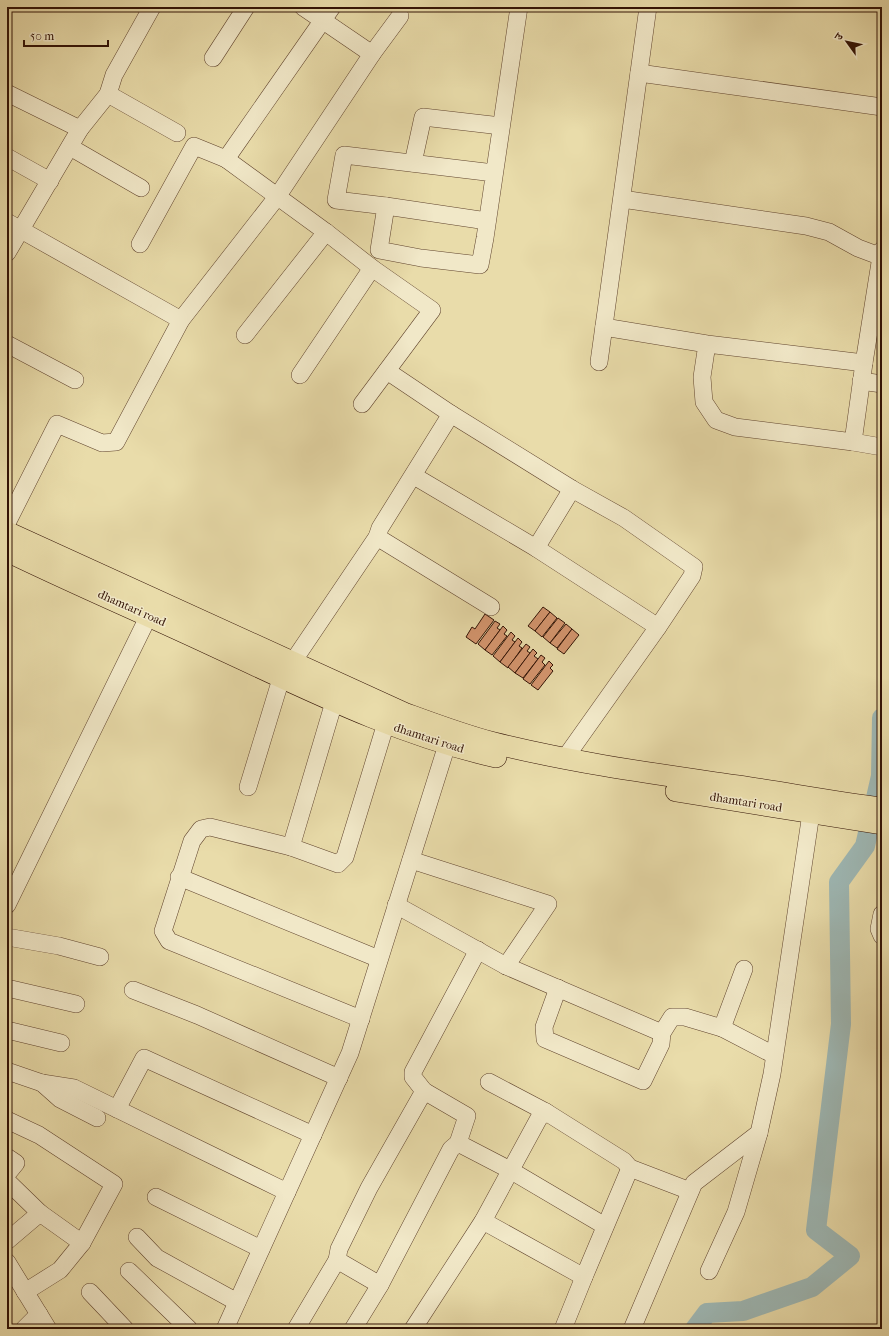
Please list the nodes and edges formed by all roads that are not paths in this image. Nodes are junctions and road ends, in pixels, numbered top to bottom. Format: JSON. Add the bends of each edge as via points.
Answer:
{"nodes":[{"id":1,"x":152,"y":7,"type":"edge"},
{"id":2,"x":246,"y":7,"type":"edge"},
{"id":3,"x":303,"y":7,"type":"edge"},
{"id":4,"x":332,"y":7,"type":"edge"},
{"id":5,"x":519,"y":7,"type":"edge"},
{"id":6,"x":648,"y":7,"type":"edge"},
{"id":7,"x":400,"y":16,"type":"dead end"},
{"id":8,"x":322,"y":21,"type":"junction"},
{"id":9,"x":372,"y":54,"type":"junction"},
{"id":10,"x":213,"y":58,"type":"dead end"},
{"id":11,"x":639,"y":73,"type":"junction"},
{"id":12,"x":7,"y":93,"type":"edge"},
{"id":13,"x":108,"y":94,"type":"junction"},
{"id":14,"x":882,"y":107,"type":"edge"},
{"id":15,"x":501,"y":126,"type":"junction"},
{"id":16,"x":80,"y":129,"type":"junction"},
{"id":17,"x":177,"y":133,"type":"dead end"},
{"id":18,"x":70,"y":147,"type":"junction"},
{"id":19,"x":7,"y":157,"type":"edge"},
{"id":20,"x":226,"y":159,"type":"junction"},
{"id":21,"x":413,"y":163,"type":"junction"},
{"id":22,"x":494,"y":173,"type":"junction"},
{"id":23,"x":50,"y":181,"type":"junction"},
{"id":24,"x":141,"y":188,"type":"dead end"},
{"id":25,"x":277,"y":197,"type":"junction"},
{"id":26,"x":622,"y":199,"type":"junction"},
{"id":27,"x":386,"y":206,"type":"junction"},
{"id":28,"x":487,"y":221,"type":"junction"},
{"id":29,"x":14,"y":226,"type":"edge"},
{"id":30,"x":326,"y":232,"type":"junction"},
{"id":31,"x":140,"y":244,"type":"dead end"},
{"id":32,"x":7,"y":253,"type":"edge"},
{"id":33,"x":882,"y":255,"type":"edge"},
{"id":34,"x":372,"y":268,"type":"junction"},
{"id":35,"x":181,"y":320,"type":"junction"},
{"id":36,"x":876,"y":323,"type":"edge"},
{"id":37,"x":604,"y":327,"type":"junction"},
{"id":38,"x":245,"y":335,"type":"dead end"},
{"id":39,"x":7,"y":344,"type":"edge"},
{"id":40,"x":707,"y":344,"type":"junction"},
{"id":41,"x":599,"y":362,"type":"dead end"},
{"id":42,"x":864,"y":363,"type":"junction"},
{"id":43,"x":387,"y":371,"type":"junction"},
{"id":44,"x":300,"y":375,"type":"dead end"},
{"id":45,"x":75,"y":380,"type":"dead end"},
{"id":46,"x":862,"y":381,"type":"junction"},
{"id":47,"x":882,"y":384,"type":"edge"},
{"id":48,"x":362,"y":404,"type":"dead end"},
{"id":49,"x":452,"y":414,"type":"junction"},
{"id":50,"x":853,"y":442,"type":"junction"},
{"id":51,"x":882,"y":447,"type":"edge"},
{"id":52,"x":414,"y":476,"type":"junction"},
{"id":53,"x":572,"y":489,"type":"junction"},
{"id":54,"x":7,"y":523,"type":"edge"},
{"id":55,"x":7,"y":532,"type":"edge"},
{"id":56,"x":377,"y":537,"type":"junction"},
{"id":57,"x":536,"y":548,"type":"junction"},
{"id":58,"x":7,"y":551,"type":"edge"},
{"id":59,"x":491,"y":607,"type":"dead end"},
{"id":60,"x":152,"y":608,"type":"junction"},
{"id":61,"x":658,"y":627,"type":"junction"},
{"id":62,"x":288,"y":670,"type":"junction"},
{"id":63,"x":334,"y":702,"type":"junction"},
{"id":64,"x":386,"y":723,"type":"junction"},
{"id":65,"x":449,"y":737,"type":"junction"},
{"id":66,"x":565,"y":758,"type":"junction"},
{"id":67,"x":248,"y":787,"type":"dead end"},
{"id":68,"x":812,"y":805,"type":"junction"},
{"id":69,"x":881,"y":820,"type":"edge"},
{"id":70,"x":290,"y":847,"type":"junction"},
{"id":71,"x":411,"y":860,"type":"junction"},
{"id":72,"x":180,"y":877,"type":"junction"},
{"id":73,"x":7,"y":905,"type":"edge"},
{"id":74,"x":396,"y":905,"type":"junction"},
{"id":75,"x":882,"y":914,"type":"edge"},
{"id":76,"x":882,"y":936,"type":"edge"},
{"id":77,"x":7,"y":937,"type":"edge"},
{"id":78,"x":478,"y":950,"type":"junction"},
{"id":79,"x":100,"y":957,"type":"dead end"},
{"id":80,"x":380,"y":959,"type":"junction"},
{"id":81,"x":506,"y":966,"type":"junction"},
{"id":82,"x":744,"y":969,"type":"dead end"},
{"id":83,"x":7,"y":988,"type":"edge"},
{"id":84,"x":558,"y":988,"type":"junction"},
{"id":85,"x":133,"y":990,"type":"dead end"},
{"id":86,"x":76,"y":1004,"type":"dead end"},
{"id":87,"x":361,"y":1019,"type":"junction"},
{"id":88,"x":722,"y":1028,"type":"junction"},
{"id":89,"x":7,"y":1030,"type":"edge"},
{"id":90,"x":662,"y":1033,"type":"junction"},
{"id":91,"x":61,"y":1043,"type":"dead end"},
{"id":92,"x":774,"y":1055,"type":"junction"},
{"id":93,"x":7,"y":1071,"type":"edge"},
{"id":94,"x":339,"y":1078,"type":"junction"},
{"id":95,"x":489,"y":1082,"type":"dead end"},
{"id":96,"x":42,"y":1083,"type":"junction"},
{"id":97,"x":424,"y":1091,"type":"junction"},
{"id":98,"x":117,"y":1109,"type":"junction"},
{"id":99,"x":546,"y":1112,"type":"junction"},
{"id":100,"x":97,"y":1118,"type":"dead end"},
{"id":101,"x":7,"y":1120,"type":"edge"},
{"id":102,"x":759,"y":1133,"type":"junction"},
{"id":103,"x":313,"y":1135,"type":"junction"},
{"id":104,"x":458,"y":1143,"type":"junction"},
{"id":105,"x":7,"y":1157,"type":"edge"},
{"id":106,"x":630,"y":1168,"type":"junction"},
{"id":107,"x":510,"y":1170,"type":"junction"},
{"id":108,"x":7,"y":1174,"type":"edge"},
{"id":109,"x":7,"y":1181,"type":"edge"},
{"id":110,"x":690,"y":1191,"type":"junction"},
{"id":111,"x":287,"y":1192,"type":"junction"},
{"id":112,"x":156,"y":1197,"type":"dead end"},
{"id":113,"x":40,"y":1213,"type":"junction"},
{"id":114,"x":483,"y":1220,"type":"junction"},
{"id":115,"x":605,"y":1226,"type":"junction"},
{"id":116,"x":137,"y":1237,"type":"dead end"},
{"id":117,"x":7,"y":1242,"type":"edge"},
{"id":118,"x":82,"y":1243,"type":"junction"},
{"id":119,"x":261,"y":1249,"type":"junction"},
{"id":120,"x":337,"y":1260,"type":"junction"},
{"id":121,"x":7,"y":1262,"type":"edge"},
{"id":122,"x":129,"y":1271,"type":"dead end"},
{"id":123,"x":710,"y":1271,"type":"dead end"},
{"id":124,"x":584,"y":1277,"type":"junction"},
{"id":125,"x":380,"y":1286,"type":"junction"},
{"id":126,"x":25,"y":1292,"type":"junction"},
{"id":127,"x":90,"y":1292,"type":"dead end"},
{"id":128,"x":238,"y":1302,"type":"junction"},
{"id":129,"x":39,"y":1314,"type":"junction"},
{"id":130,"x":24,"y":1329,"type":"edge"},
{"id":131,"x":48,"y":1329,"type":"edge"},
{"id":132,"x":125,"y":1329,"type":"edge"},
{"id":133,"x":189,"y":1329,"type":"edge"},
{"id":134,"x":225,"y":1329,"type":"edge"},
{"id":135,"x":296,"y":1329,"type":"edge"},
{"id":136,"x":353,"y":1329,"type":"edge"},
{"id":137,"x":413,"y":1329,"type":"edge"},
{"id":138,"x":563,"y":1329,"type":"edge"},
{"id":139,"x":632,"y":1329,"type":"edge"}],
"edges":[{"from":1,"to":13,"type":"street","via":[[114,75]]},
{"from":2,"to":10,"type":"street"},
{"from":3,"to":8,"type":"street"},
{"from":4,"to":8,"type":"street"},
{"from":5,"to":15,"type":"street"},
{"from":6,"to":11,"type":"street"},
{"from":7,"to":9,"type":"street"},
{"from":8,"to":9,"type":"street"},
{"from":8,"to":20,"type":"street"},
{"from":9,"to":25,"type":"street"},
{"from":11,"to":14,"type":"street"},
{"from":11,"to":26,"type":"street"},
{"from":12,"to":16,"type":"street"},
{"from":13,"to":16,"type":"street"},
{"from":13,"to":17,"type":"street"},
{"from":15,"to":21,"type":"street","via":[[423,117]]},
{"from":15,"to":22,"type":"street"},
{"from":16,"to":18,"type":"street"},
{"from":18,"to":23,"type":"street"},
{"from":18,"to":24,"type":"street"},
{"from":19,"to":23,"type":"street"},
{"from":20,"to":25,"type":"street"},
{"from":20,"to":31,"type":"street","via":[[194,146]]},
{"from":21,"to":22,"type":"street"},
{"from":21,"to":27,"type":"street","via":[[344,155],[336,200]]},
{"from":22,"to":28,"type":"street"},
{"from":23,"to":29,"type":"street"},
{"from":25,"to":30,"type":"street"},
{"from":25,"to":35,"type":"street"},
{"from":26,"to":33,"type":"street","via":[[806,226],[829,232],[858,248]]},
{"from":26,"to":37,"type":"street"},
{"from":27,"to":28,"type":"street"},
{"from":27,"to":28,"type":"street","via":[[379,250],[421,258],[480,265]]},
{"from":29,"to":32,"type":"street"},
{"from":29,"to":35,"type":"street"},
{"from":30,"to":34,"type":"street"},
{"from":30,"to":38,"type":"street"},
{"from":33,"to":36,"type":"street"},
{"from":34,"to":43,"type":"street","via":[[432,310]]},
{"from":34,"to":44,"type":"street"},
{"from":35,"to":54,"type":"street","via":[[116,442],[102,443],[57,424]]},
{"from":36,"to":42,"type":"street"},
{"from":37,"to":40,"type":"street"},
{"from":37,"to":41,"type":"street"},
{"from":39,"to":45,"type":"street"},
{"from":40,"to":42,"type":"street"},
{"from":40,"to":50,"type":"street","via":[[702,377],[704,402],[716,420],[735,427]]},
{"from":42,"to":46,"type":"street"},
{"from":43,"to":48,"type":"street"},
{"from":43,"to":49,"type":"street"},
{"from":46,"to":47,"type":"street"},
{"from":46,"to":50,"type":"street"},
{"from":49,"to":52,"type":"street"},
{"from":49,"to":53,"type":"street"},
{"from":50,"to":51,"type":"street"},
{"from":52,"to":56,"type":"street","via":[[380,528]]},
{"from":52,"to":57,"type":"street"},
{"from":53,"to":57,"type":"street"},
{"from":53,"to":61,"type":"street","via":[[624,518],[694,567],[692,576]]},
{"from":55,"to":60,"type":"main road"},
{"from":56,"to":59,"type":"street"},
{"from":56,"to":62,"type":"street"},
{"from":57,"to":61,"type":"street"},
{"from":58,"to":60,"type":"main road","name":"dhamtari road"},
{"from":60,"to":62,"type":"main road"},
{"from":60,"to":73,"type":"street"},
{"from":61,"to":66,"type":"street"},
{"from":62,"to":63,"type":"main road","name":"dhamtari road"},
{"from":62,"to":65,"type":"main road","via":[[404,713]]},
{"from":62,"to":67,"type":"street","via":[[280,682]]},
{"from":63,"to":64,"type":"main road","name":"dhamtari road"},
{"from":63,"to":70,"type":"street"},
{"from":64,"to":65,"type":"main road","name":"dhamtari road"},
{"from":64,"to":70,"type":"street","via":[[345,857],[338,864]]},
{"from":65,"to":66,"type":"main road"},
{"from":65,"to":68,"type":"main road","name":"dhamtari road","via":[[462,749],[569,773]]},
{"from":65,"to":71,"type":"street"},
{"from":66,"to":68,"type":"main road"},
{"from":68,"to":69,"type":"main road","via":[[855,812]]},
{"from":68,"to":92,"type":"street"},
{"from":70,"to":72,"type":"street","via":[[210,827],[201,830],[192,841]]},
{"from":71,"to":74,"type":"street"},
{"from":71,"to":81,"type":"street","via":[[548,904]]},
{"from":72,"to":80,"type":"street"},
{"from":72,"to":87,"type":"street","via":[[163,931],[169,940]]},
{"from":74,"to":78,"type":"street"},
{"from":74,"to":80,"type":"street"},
{"from":75,"to":76,"type":"street","via":[[879,929]]},
{"from":77,"to":79,"type":"street","via":[[59,946]]},
{"from":78,"to":81,"type":"street"},
{"from":78,"to":97,"type":"street","via":[[413,1072],[413,1077]]},
{"from":80,"to":87,"type":"street"},
{"from":81,"to":84,"type":"street"},
{"from":82,"to":88,"type":"street"},
{"from":83,"to":86,"type":"street"},
{"from":84,"to":90,"type":"street"},
{"from":84,"to":90,"type":"street","via":[[544,1027],[545,1039],[643,1081],[661,1044]]},
{"from":85,"to":94,"type":"street","via":[[197,1015]]},
{"from":87,"to":94,"type":"street"},
{"from":88,"to":90,"type":"street","via":[[677,1016],[672,1017]]},
{"from":88,"to":92,"type":"street"},
{"from":89,"to":91,"type":"street"},
{"from":92,"to":102,"type":"street"},
{"from":93,"to":96,"type":"street"},
{"from":94,"to":103,"type":"street"},
{"from":95,"to":99,"type":"street"},
{"from":96,"to":98,"type":"street","via":[[74,1088]]},
{"from":96,"to":100,"type":"street","via":[[60,1099]]},
{"from":97,"to":104,"type":"street","via":[[467,1116]]},
{"from":97,"to":120,"type":"street","via":[[369,1188],[339,1249]]},
{"from":98,"to":103,"type":"street","via":[[144,1058]]},
{"from":98,"to":111,"type":"street"},
{"from":99,"to":106,"type":"street","via":[[624,1161]]},
{"from":99,"to":107,"type":"street","via":[[539,1118]]},
{"from":101,"to":118,"type":"street","via":[[39,1135],[114,1184]]},
{"from":102,"to":110,"type":"street","via":[[694,1183]]},
{"from":102,"to":123,"type":"street","via":[[736,1212]]},
{"from":103,"to":111,"type":"street"},
{"from":104,"to":107,"type":"street"},
{"from":104,"to":125,"type":"street","via":[[452,1149]]},
{"from":105,"to":108,"type":"street","via":[[16,1163]]},
{"from":106,"to":110,"type":"street"},
{"from":106,"to":115,"type":"street"},
{"from":107,"to":114,"type":"street"},
{"from":107,"to":115,"type":"street"},
{"from":109,"to":113,"type":"street"},
{"from":110,"to":139,"type":"street"},
{"from":111,"to":119,"type":"street"},
{"from":112,"to":119,"type":"street"},
{"from":113,"to":117,"type":"street"},
{"from":113,"to":118,"type":"street"},
{"from":114,"to":124,"type":"street"},
{"from":114,"to":137,"type":"street"},
{"from":115,"to":124,"type":"street"},
{"from":116,"to":128,"type":"street","via":[[157,1258]]},
{"from":118,"to":126,"type":"street","via":[[60,1270]]},
{"from":119,"to":128,"type":"street"},
{"from":120,"to":125,"type":"street"},
{"from":120,"to":135,"type":"street"},
{"from":121,"to":126,"type":"street"},
{"from":122,"to":133,"type":"street"},
{"from":124,"to":138,"type":"street"},
{"from":125,"to":136,"type":"street"},
{"from":126,"to":129,"type":"street"},
{"from":127,"to":132,"type":"street"},
{"from":128,"to":134,"type":"street"},
{"from":129,"to":130,"type":"street"},
{"from":129,"to":131,"type":"street"}]}
